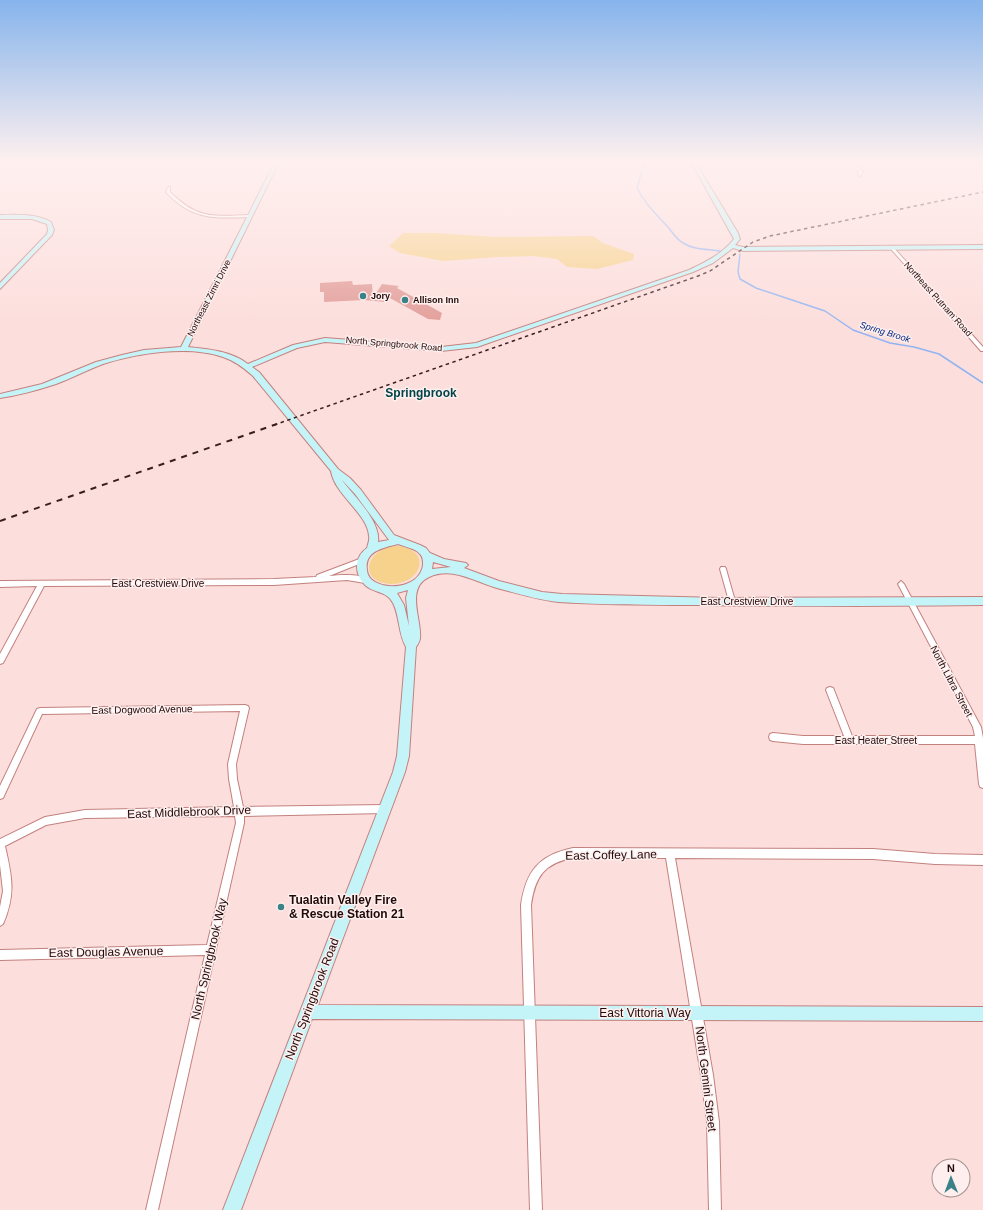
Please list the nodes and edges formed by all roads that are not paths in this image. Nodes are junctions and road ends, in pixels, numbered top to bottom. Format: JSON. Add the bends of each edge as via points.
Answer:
{"nodes":[{"id":1,"x":250,"y":216,"type":"edge"},
{"id":2,"x":725,"y":216,"type":"edge"},
{"id":3,"x":0,"y":217,"type":"edge"},
{"id":4,"x":733,"y":246,"type":"junction"},
{"id":5,"x":983,"y":247,"type":"edge"},
{"id":6,"x":892,"y":248,"type":"junction"},
{"id":7,"x":0,"y":287,"type":"edge"},
{"id":8,"x":183,"y":350,"type":"junction"},
{"id":9,"x":983,"y":350,"type":"edge"},
{"id":10,"x":248,"y":366,"type":"junction"},
{"id":11,"x":0,"y":396,"type":"edge"},
{"id":12,"x":335,"y":471,"type":"junction"},
{"id":13,"x":398,"y":541,"type":"junction"},
{"id":14,"x":372,"y":549,"type":"junction"},
{"id":15,"x":426,"y":555,"type":"junction"},
{"id":16,"x":362,"y":560,"type":"junction"},
{"id":17,"x":724,"y":569,"type":"dead end"},
{"id":18,"x":424,"y":575,"type":"junction"},
{"id":19,"x":316,"y":578,"type":"junction"},
{"id":20,"x":365,"y":580,"type":"junction"},
{"id":21,"x":0,"y":584,"type":"edge"},
{"id":22,"x":42,"y":584,"type":"junction"},
{"id":23,"x":415,"y":584,"type":"junction"},
{"id":24,"x":901,"y":584,"type":"dead end"},
{"id":25,"x":512,"y":587,"type":"junction"},
{"id":26,"x":388,"y":590,"type":"junction"},
{"id":27,"x":732,"y":601,"type":"junction"},
{"id":28,"x":983,"y":601,"type":"edge"},
{"id":29,"x":910,"y":602,"type":"junction"},
{"id":30,"x":411,"y":646,"type":"junction"},
{"id":31,"x":0,"y":661,"type":"edge"},
{"id":32,"x":830,"y":690,"type":"dead end"},
{"id":33,"x":245,"y":708,"type":"joint"},
{"id":34,"x":773,"y":737,"type":"dead end"},
{"id":35,"x":849,"y":740,"type":"junction"},
{"id":36,"x":980,"y":740,"type":"junction"},
{"id":37,"x":983,"y":784,"type":"edge"},
{"id":38,"x":0,"y":795,"type":"edge"},
{"id":39,"x":385,"y":809,"type":"junction"},
{"id":40,"x":240,"y":810,"type":"junction"},
{"id":41,"x":0,"y":845,"type":"edge"},
{"id":42,"x":670,"y":854,"type":"junction"},
{"id":43,"x":983,"y":860,"type":"edge"},
{"id":44,"x":0,"y":921,"type":"edge"},
{"id":45,"x":211,"y":950,"type":"junction"},
{"id":46,"x":0,"y":955,"type":"edge"},
{"id":47,"x":307,"y":1012,"type":"junction"},
{"id":48,"x":530,"y":1012,"type":"junction"},
{"id":49,"x":697,"y":1013,"type":"junction"},
{"id":50,"x":983,"y":1014,"type":"edge"},
{"id":51,"x":152,"y":1210,"type":"edge"},
{"id":52,"x":232,"y":1210,"type":"edge"},
{"id":53,"x":536,"y":1210,"type":"edge"},
{"id":54,"x":715,"y":1210,"type":"edge"}],
"edges":[{"from":1,"to":8,"type":"street","name":"Northeast Zimri Drive"},
{"from":2,"to":4,"type":"street","via":[[737,239]]},
{"from":3,"to":7,"type":"street","via":[[40,219],[49,224],[51,230]]},
{"from":4,"to":6,"type":"street","via":[[749,249]]},
{"from":4,"to":10,"type":"street","name":"North Springbrook Road","via":[[711,262],[691,271],[477,345],[441,349],[326,340],[290,347]]},
{"from":5,"to":6,"type":"street"},
{"from":6,"to":9,"type":"street","name":"Northeast Putnam Road"},
{"from":8,"to":10,"type":"street","via":[[219,353]]},
{"from":8,"to":11,"type":"street","via":[[118,357],[44,385]]},
{"from":10,"to":12,"type":"street"},
{"from":12,"to":13,"type":"street","via":[[344,476],[386,532]]},
{"from":12,"to":14,"type":"street","via":[[336,479],[370,523],[374,532]]},
{"from":13,"to":14,"type":"street"},
{"from":13,"to":15,"type":"street","via":[[414,545]]},
{"from":14,"to":16,"type":"street"},
{"from":15,"to":18,"type":"street","via":[[428,561]]},
{"from":15,"to":25,"type":"street","name":"East Crestview Drive","via":[[443,562],[485,571],[504,579]]},
{"from":16,"to":19,"type":"street","name":"East Crestview Drive"},
{"from":16,"to":20,"type":"street","via":[[360,570]]},
{"from":17,"to":27,"type":"street"},
{"from":18,"to":23,"type":"street"},
{"from":18,"to":25,"type":"street","name":"East Crestview Drive","via":[[441,570],[466,572]]},
{"from":19,"to":20,"type":"street","name":"East Crestview Drive"},
{"from":19,"to":22,"type":"street","name":"East Crestview Drive","via":[[274,582]]},
{"from":20,"to":26,"type":"street","via":[[374,587]]},
{"from":21,"to":22,"type":"street","name":"East Crestview Drive"},
{"from":22,"to":31,"type":"street"},
{"from":23,"to":26,"type":"street","via":[[407,588]]},
{"from":23,"to":30,"type":"street","name":"North Springbrook Road","via":[[411,598],[415,640]]},
{"from":24,"to":29,"type":"street","name":"North Libra Street"},
{"from":25,"to":27,"type":"street","name":"East Crestview Drive","via":[[552,597]]},
{"from":26,"to":30,"type":"street","name":"North Springbrook Road","via":[[398,602],[406,640]]},
{"from":27,"to":29,"type":"street","name":"East Crestview Drive"},
{"from":28,"to":29,"type":"street","name":"East Crestview Drive"},
{"from":29,"to":36,"type":"street","name":"North Libra Street","via":[[977,727]]},
{"from":30,"to":39,"type":"street","name":"North Springbrook Road","via":[[403,756]]},
{"from":32,"to":35,"type":"street"},
{"from":33,"to":38,"type":"street","name":"East Dogwood Avenue","via":[[40,711]]},
{"from":33,"to":40,"type":"street","name":"North Springbrook Way","via":[[232,764]]},
{"from":34,"to":35,"type":"street","name":"East Heater Street"},
{"from":35,"to":36,"type":"street","name":"East Heater Street"},
{"from":36,"to":37,"type":"street","name":"North Libra Street"},
{"from":39,"to":40,"type":"street","name":"East Middlebrook Drive"},
{"from":39,"to":47,"type":"street","name":"North Springbrook Road"},
{"from":40,"to":41,"type":"street","name":"East Middlebrook Drive","via":[[85,814],[63,817],[45,821]]},
{"from":40,"to":45,"type":"street","name":"North Springbrook Way","via":[[240,823]]},
{"from":41,"to":44,"type":"street","via":[[8,882],[8,896]]},
{"from":42,"to":43,"type":"street","name":"East Coffey Lane","via":[[873,854],[935,860]]},
{"from":42,"to":48,"type":"street","name":"East Coffey Lane","via":[[567,854],[551,859],[538,871],[530,885],[526,905]]},
{"from":42,"to":49,"type":"street","name":"North Gemini Street"},
{"from":45,"to":46,"type":"street","name":"East Douglas Avenue"},
{"from":45,"to":51,"type":"street","name":"North Springbrook Way"},
{"from":47,"to":48,"type":"street","name":"East Vittoria Way"},
{"from":47,"to":52,"type":"street","name":"North Springbrook Road"},
{"from":48,"to":49,"type":"street","name":"East Vittoria Way"},
{"from":48,"to":53,"type":"street","name":"East Coffey Lane"},
{"from":49,"to":50,"type":"street","name":"East Vittoria Way"},
{"from":49,"to":54,"type":"street","name":"North Gemini Street","via":[[713,1122]]}]}
